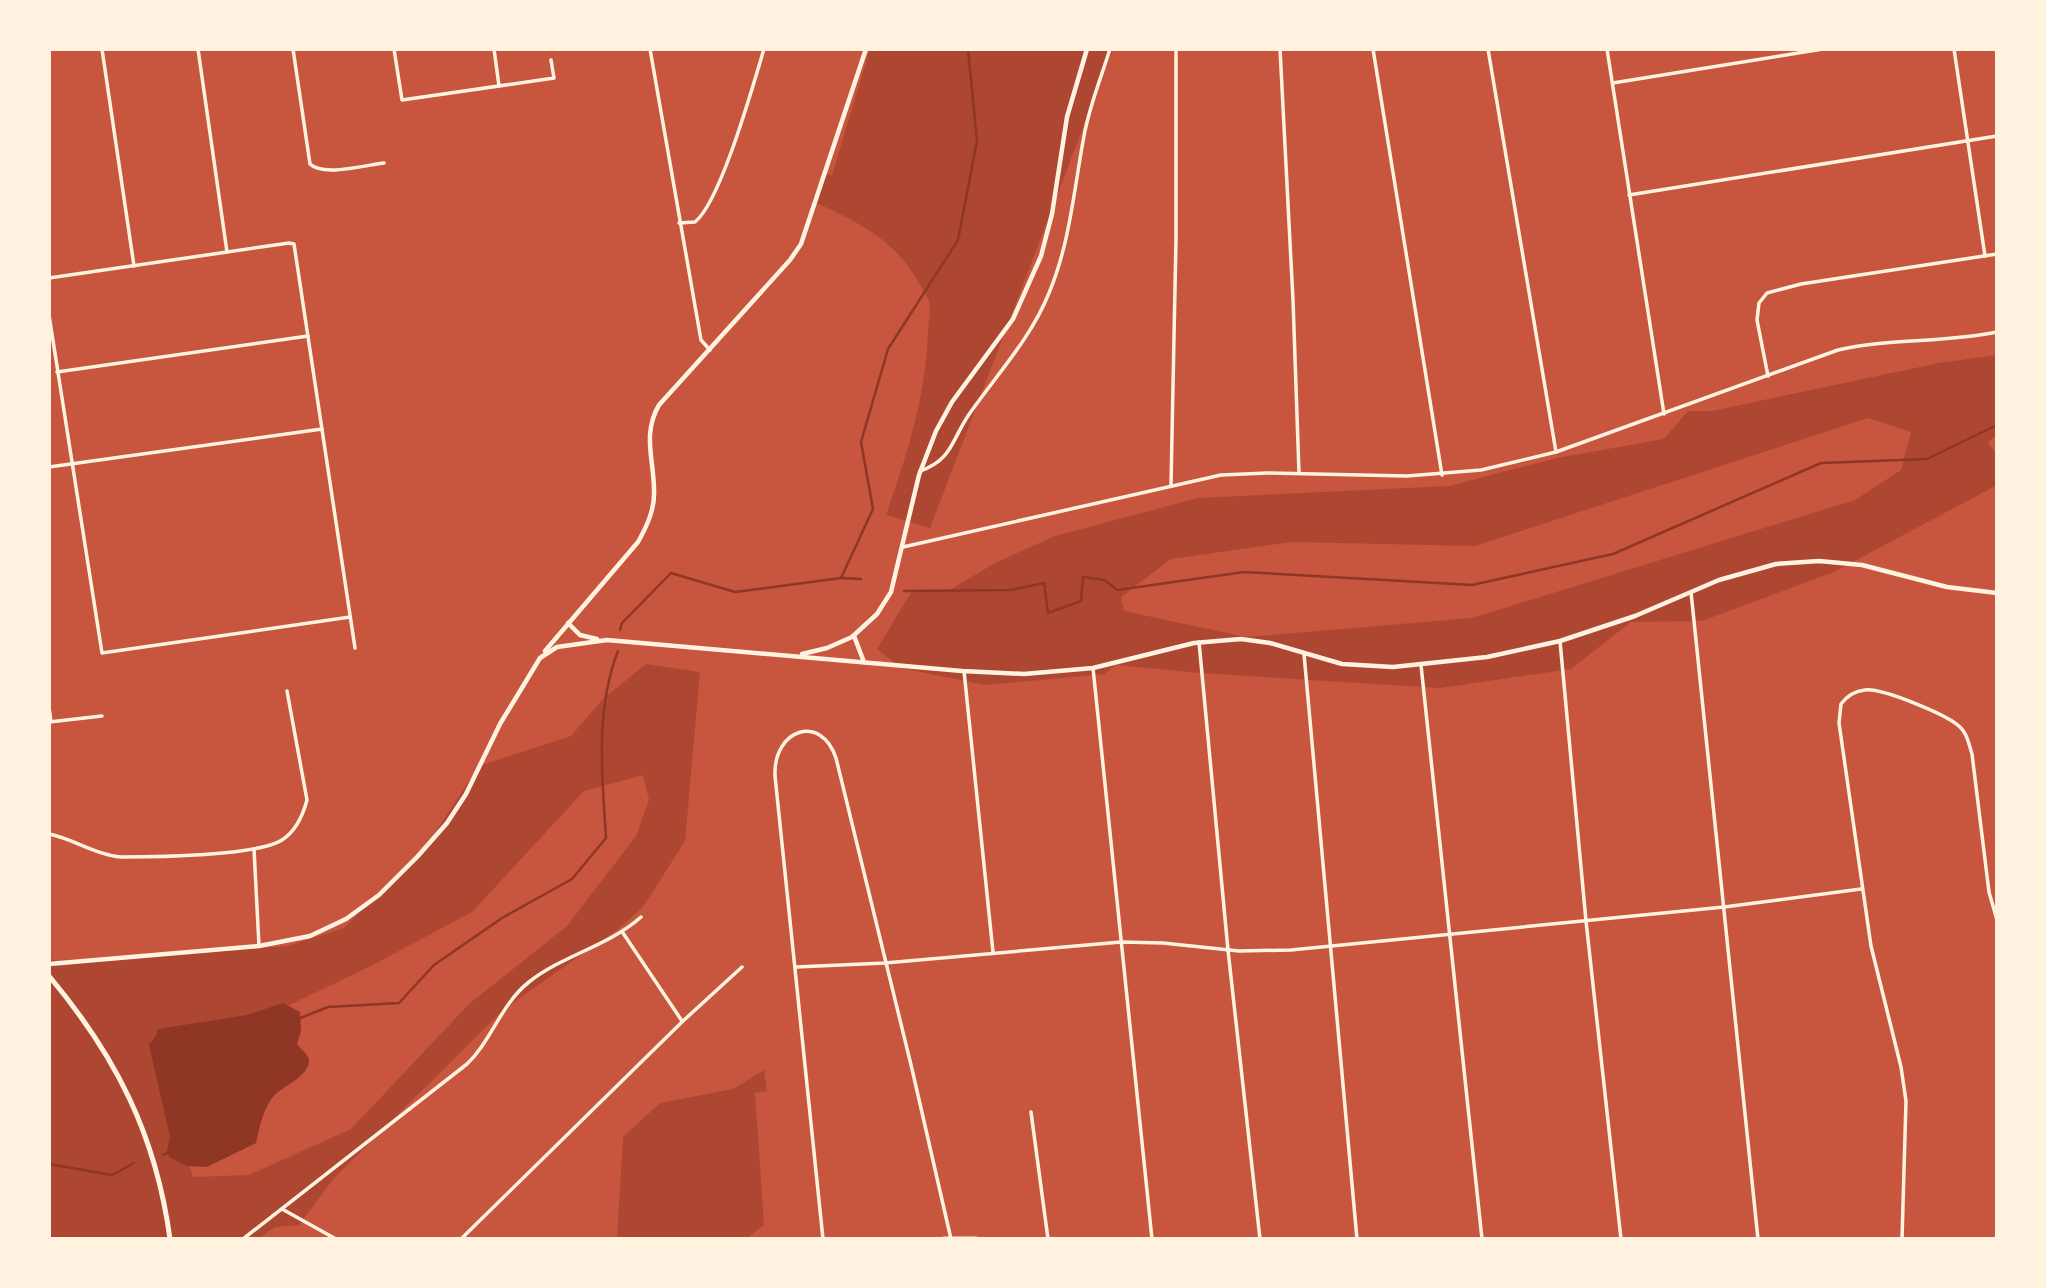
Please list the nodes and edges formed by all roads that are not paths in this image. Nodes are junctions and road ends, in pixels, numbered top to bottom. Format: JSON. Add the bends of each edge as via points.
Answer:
{"nodes":[{"id":1,"x":102,"y":49,"type":"edge"},
{"id":2,"x":198,"y":49,"type":"edge"},
{"id":3,"x":293,"y":49,"type":"edge"},
{"id":4,"x":394,"y":49,"type":"edge"},
{"id":5,"x":494,"y":49,"type":"edge"},
{"id":6,"x":650,"y":49,"type":"edge"},
{"id":7,"x":764,"y":49,"type":"edge"},
{"id":8,"x":866,"y":49,"type":"edge"},
{"id":9,"x":1087,"y":49,"type":"edge"},
{"id":10,"x":1110,"y":49,"type":"edge"},
{"id":11,"x":1176,"y":49,"type":"edge"},
{"id":12,"x":1280,"y":49,"type":"edge"},
{"id":13,"x":1373,"y":49,"type":"edge"},
{"id":14,"x":1488,"y":49,"type":"edge"},
{"id":15,"x":1606,"y":49,"type":"edge"},
{"id":16,"x":1824,"y":49,"type":"edge"},
{"id":17,"x":1954,"y":49,"type":"edge"},
{"id":18,"x":551,"y":60,"type":"dead end"},
{"id":19,"x":1613,"y":83,"type":"junction"},
{"id":20,"x":499,"y":86,"type":"junction"},
{"id":21,"x":1997,"y":136,"type":"edge"},
{"id":22,"x":1968,"y":141,"type":"junction"},
{"id":23,"x":384,"y":163,"type":"dead end"},
{"id":24,"x":1629,"y":195,"type":"junction"},
{"id":25,"x":679,"y":223,"type":"junction"},
{"id":26,"x":227,"y":252,"type":"junction"},
{"id":27,"x":1997,"y":254,"type":"edge"},
{"id":28,"x":1985,"y":256,"type":"junction"},
{"id":29,"x":134,"y":266,"type":"junction"},
{"id":30,"x":49,"y":278,"type":"edge"},
{"id":31,"x":49,"y":315,"type":"edge"},
{"id":32,"x":1997,"y":332,"type":"edge"},
{"id":33,"x":309,"y":336,"type":"junction"},
{"id":34,"x":710,"y":350,"type":"junction"},
{"id":35,"x":57,"y":372,"type":"junction"},
{"id":36,"x":1768,"y":376,"type":"junction"},
{"id":37,"x":1664,"y":414,"type":"junction"},
{"id":38,"x":322,"y":429,"type":"junction"},
{"id":39,"x":1556,"y":452,"type":"junction"},
{"id":40,"x":71,"y":464,"type":"junction"},
{"id":41,"x":49,"y":467,"type":"edge"},
{"id":42,"x":920,"y":471,"type":"junction"},
{"id":43,"x":1299,"y":473,"type":"junction"},
{"id":44,"x":1442,"y":475,"type":"junction"},
{"id":45,"x":1171,"y":485,"type":"junction"},
{"id":46,"x":903,"y":547,"type":"junction"},
{"id":47,"x":1691,"y":592,"type":"junction"},
{"id":48,"x":1997,"y":593,"type":"edge"},
{"id":49,"x":351,"y":617,"type":"junction"},
{"id":50,"x":568,"y":623,"type":"junction"},
{"id":51,"x":854,"y":636,"type":"junction"},
{"id":52,"x":607,"y":640,"type":"junction"},
{"id":53,"x":1560,"y":641,"type":"junction"},
{"id":54,"x":1199,"y":642,"type":"junction"},
{"id":55,"x":355,"y":648,"type":"dead end"},
{"id":56,"x":1304,"y":654,"type":"junction"},
{"id":57,"x":793,"y":655,"type":"junction"},
{"id":58,"x":540,"y":658,"type":"junction"},
{"id":59,"x":864,"y":662,"type":"junction"},
{"id":60,"x":1421,"y":665,"type":"junction"},
{"id":61,"x":1093,"y":668,"type":"junction"},
{"id":62,"x":964,"y":671,"type":"junction"},
{"id":63,"x":287,"y":691,"type":"dead end"},
{"id":64,"x":49,"y":707,"type":"edge"},
{"id":65,"x":102,"y":716,"type":"dead end"},
{"id":66,"x":50,"y":722,"type":"edge"},
{"id":67,"x":49,"y":834,"type":"edge"},
{"id":68,"x":254,"y":849,"type":"junction"},
{"id":69,"x":1861,"y":889,"type":"junction"},
{"id":70,"x":1724,"y":907,"type":"junction"},
{"id":71,"x":641,"y":917,"type":"dead end"},
{"id":72,"x":1586,"y":920,"type":"junction"},
{"id":73,"x":1997,"y":920,"type":"edge"},
{"id":74,"x":623,"y":933,"type":"junction"},
{"id":75,"x":1448,"y":936,"type":"junction"},
{"id":76,"x":1121,"y":943,"type":"junction"},
{"id":77,"x":259,"y":946,"type":"junction"},
{"id":78,"x":1331,"y":946,"type":"junction"},
{"id":79,"x":1228,"y":950,"type":"junction"},
{"id":80,"x":992,"y":952,"type":"junction"},
{"id":81,"x":886,"y":963,"type":"junction"},
{"id":82,"x":49,"y":964,"type":"edge"},
{"id":83,"x":742,"y":967,"type":"dead end"},
{"id":84,"x":796,"y":967,"type":"junction"},
{"id":85,"x":49,"y":976,"type":"edge"},
{"id":86,"x":683,"y":1021,"type":"junction"},
{"id":87,"x":1031,"y":1112,"type":"dead end"},
{"id":88,"x":282,"y":1209,"type":"junction"},
{"id":89,"x":170,"y":1239,"type":"edge"},
{"id":90,"x":243,"y":1239,"type":"edge"},
{"id":91,"x":335,"y":1239,"type":"edge"},
{"id":92,"x":461,"y":1239,"type":"edge"},
{"id":93,"x":823,"y":1239,"type":"edge"},
{"id":94,"x":944,"y":1239,"type":"edge"},
{"id":95,"x":951,"y":1239,"type":"edge"},
{"id":96,"x":976,"y":1239,"type":"edge"},
{"id":97,"x":1048,"y":1239,"type":"edge"},
{"id":98,"x":1152,"y":1239,"type":"edge"},
{"id":99,"x":1260,"y":1239,"type":"edge"},
{"id":100,"x":1357,"y":1239,"type":"edge"},
{"id":101,"x":1482,"y":1239,"type":"edge"},
{"id":102,"x":1621,"y":1239,"type":"edge"},
{"id":103,"x":1758,"y":1239,"type":"edge"},
{"id":104,"x":1902,"y":1239,"type":"edge"}],
"edges":[{"from":1,"to":29,"type":"street"},
{"from":2,"to":26,"type":"street"},
{"from":3,"to":23,"type":"street","via":[[310,164],[327,170]]},
{"from":4,"to":20,"type":"street","via":[[402,100]]},
{"from":5,"to":20,"type":"street"},
{"from":6,"to":25,"type":"street"},
{"from":7,"to":25,"type":"street","via":[[710,203],[695,222]]},
{"from":8,"to":34,"type":"street","via":[[801,244]]},
{"from":9,"to":42,"type":"street","via":[[1067,117],[1050,222],[1036,270],[1013,319],[944,416]]},
{"from":10,"to":42,"type":"street","via":[[1085,133],[1064,253],[1049,293],[1035,323],[966,418],[948,455]]},
{"from":11,"to":45,"type":"street"},
{"from":12,"to":43,"type":"street"},
{"from":13,"to":44,"type":"street"},
{"from":14,"to":39,"type":"street"},
{"from":15,"to":19,"type":"street"},
{"from":16,"to":19,"type":"street"},
{"from":17,"to":22,"type":"street"},
{"from":18,"to":20,"type":"street","via":[[554,78]]},
{"from":19,"to":24,"type":"street"},
{"from":21,"to":22,"type":"street"},
{"from":22,"to":24,"type":"street"},
{"from":22,"to":28,"type":"street"},
{"from":24,"to":37,"type":"street"},
{"from":25,"to":34,"type":"street","via":[[701,340]]},
{"from":26,"to":29,"type":"street"},
{"from":26,"to":33,"type":"street","via":[[293,244]]},
{"from":27,"to":28,"type":"street"},
{"from":28,"to":36,"type":"street","via":[[1767,293],[1759,303],[1758,320]]},
{"from":29,"to":30,"type":"street"},
{"from":31,"to":35,"type":"street"},
{"from":32,"to":36,"type":"street","via":[[1856,346]]},
{"from":33,"to":35,"type":"street"},
{"from":33,"to":38,"type":"street"},
{"from":34,"to":50,"type":"street","via":[[659,405],[651,421],[654,489],[645,529]]},
{"from":35,"to":40,"type":"street"},
{"from":36,"to":37,"type":"street"},
{"from":37,"to":39,"type":"street"},
{"from":38,"to":40,"type":"street"},
{"from":38,"to":49,"type":"street"},
{"from":39,"to":44,"type":"street"},
{"from":40,"to":41,"type":"street"},
{"from":40,"to":49,"type":"street","via":[[102,653]]},
{"from":42,"to":46,"type":"street"},
{"from":43,"to":44,"type":"street"},
{"from":43,"to":45,"type":"street","via":[[1229,474]]},
{"from":45,"to":46,"type":"street"},
{"from":46,"to":51,"type":"street","via":[[888,598]]},
{"from":47,"to":48,"type":"street","via":[[1750,570],[1819,561],[1878,567],[1947,587]]},
{"from":47,"to":53,"type":"street"},
{"from":47,"to":70,"type":"street"},
{"from":49,"to":55,"type":"street"},
{"from":50,"to":52,"type":"street","via":[[586,638]]},
{"from":50,"to":58,"type":"street"},
{"from":51,"to":57,"type":"street"},
{"from":51,"to":59,"type":"street"},
{"from":52,"to":57,"type":"street"},
{"from":52,"to":58,"type":"street","via":[[562,646]]},
{"from":53,"to":60,"type":"street"},
{"from":53,"to":72,"type":"street"},
{"from":54,"to":56,"type":"street","via":[[1241,639]]},
{"from":54,"to":61,"type":"street"},
{"from":54,"to":79,"type":"street"},
{"from":56,"to":60,"type":"street","via":[[1355,666]]},
{"from":56,"to":78,"type":"street"},
{"from":57,"to":59,"type":"street"},
{"from":58,"to":77,"type":"street","via":[[457,808],[418,856],[379,895],[346,919],[310,936]]},
{"from":59,"to":62,"type":"street"},
{"from":60,"to":75,"type":"street"},
{"from":61,"to":62,"type":"street","via":[[1024,674]]},
{"from":61,"to":76,"type":"street"},
{"from":62,"to":80,"type":"street"},
{"from":63,"to":68,"type":"street","via":[[306,800],[303,813],[284,839]]},
{"from":64,"to":66,"type":"street"},
{"from":65,"to":66,"type":"street"},
{"from":67,"to":68,"type":"street","via":[[121,857]]},
{"from":68,"to":77,"type":"street"},
{"from":69,"to":70,"type":"street"},
{"from":69,"to":73,"type":"street","via":[[1839,709],[1851,694],[1870,690],[1938,713],[1964,732],[1972,754],[1989,892]]},
{"from":69,"to":104,"type":"street","via":[[1906,1101]]},
{"from":70,"to":72,"type":"street"},
{"from":70,"to":103,"type":"street"},
{"from":71,"to":74,"type":"street"},
{"from":72,"to":75,"type":"street"},
{"from":72,"to":102,"type":"street"},
{"from":74,"to":86,"type":"street"},
{"from":74,"to":88,"type":"street","via":[[527,983],[470,1061]]},
{"from":75,"to":78,"type":"street"},
{"from":75,"to":101,"type":"street"},
{"from":76,"to":79,"type":"street"},
{"from":76,"to":80,"type":"street"},
{"from":76,"to":98,"type":"street"},
{"from":77,"to":82,"type":"street"},
{"from":78,"to":79,"type":"street"},
{"from":78,"to":100,"type":"street"},
{"from":79,"to":99,"type":"street"},
{"from":80,"to":81,"type":"street"},
{"from":81,"to":84,"type":"street"},
{"from":81,"to":84,"type":"street","via":[[836,758],[823,736],[806,732],[780,745],[775,763]]},
{"from":81,"to":95,"type":"street"},
{"from":83,"to":86,"type":"street"},
{"from":84,"to":93,"type":"street"},
{"from":85,"to":89,"type":"main road","via":[[104,1048],[134,1107],[157,1171]]},
{"from":86,"to":92,"type":"street"},
{"from":87,"to":97,"type":"street"},
{"from":88,"to":90,"type":"street"},
{"from":88,"to":91,"type":"street"},
{"from":94,"to":95,"type":"main road"},
{"from":95,"to":96,"type":"main road"}]}
